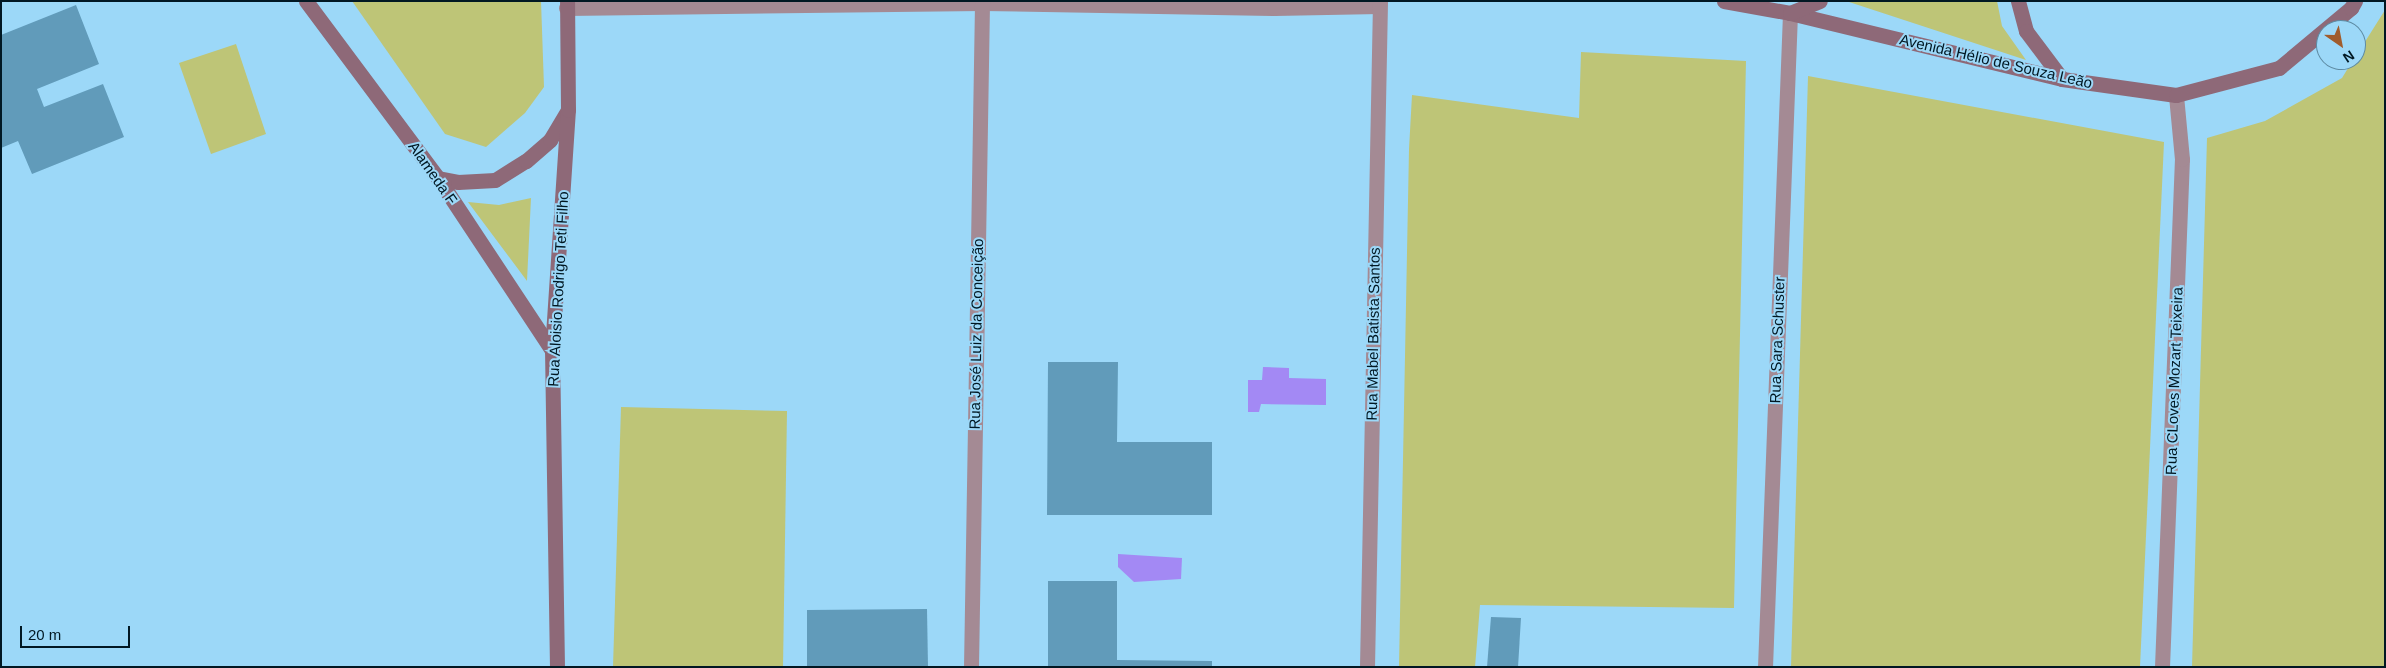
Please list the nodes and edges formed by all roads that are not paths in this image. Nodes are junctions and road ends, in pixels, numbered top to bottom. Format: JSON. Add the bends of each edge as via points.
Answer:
{"nodes":[{"id":1,"x":306,"y":1,"type":"edge"},
{"id":2,"x":1724,"y":1,"type":"edge"},
{"id":3,"x":1820,"y":1,"type":"edge"},
{"id":4,"x":2018,"y":1,"type":"edge"},
{"id":5,"x":2355,"y":1,"type":"edge"},
{"id":6,"x":982,"y":2,"type":"edge"},
{"id":7,"x":1380,"y":3,"type":"edge"},
{"id":8,"x":566,"y":4,"type":"edge"},
{"id":9,"x":1790,"y":13,"type":"junction"},
{"id":10,"x":2062,"y":79,"type":"junction"},
{"id":11,"x":2176,"y":95,"type":"junction"},
{"id":12,"x":568,"y":110,"type":"junction"},
{"id":13,"x":438,"y":178,"type":"junction"},
{"id":14,"x":552,"y":350,"type":"junction"},
{"id":15,"x":557,"y":667,"type":"edge"},
{"id":16,"x":971,"y":667,"type":"edge"},
{"id":17,"x":1367,"y":667,"type":"edge"},
{"id":18,"x":1765,"y":667,"type":"edge"},
{"id":19,"x":2162,"y":667,"type":"edge"}],
"edges":[{"from":1,"to":13,"type":"street","name":"Alameda F"},
{"from":2,"to":9,"type":"street","name":"Avenida Hélio de Souza Leão"},
{"from":3,"to":9,"type":"street"},
{"from":4,"to":10,"type":"street","via":[[2026,31]]},
{"from":5,"to":11,"type":"street","name":"Avenida Hélio de Souza Leão","via":[[2351,8],[2279,68]]},
{"from":6,"to":7,"type":"street","via":[[1274,8]]},
{"from":6,"to":8,"type":"street"},
{"from":6,"to":16,"type":"street","name":"Rua José Luiz da Conceição"},
{"from":7,"to":17,"type":"street","name":"Rua Mabel Batista Santos"},
{"from":8,"to":12,"type":"street","name":"Rua Aloisio Rodrigo Teti Filho"},
{"from":9,"to":10,"type":"street","name":"Avenida Hélio de Souza Leão"},
{"from":9,"to":18,"type":"street","name":"Rua Sara Schuster"},
{"from":10,"to":11,"type":"street","name":"Avenida Hélio de Souza Leão"},
{"from":11,"to":19,"type":"street","name":"Rua CLoves Mozart Teixeira","via":[[2182,159]]},
{"from":12,"to":13,"type":"street","via":[[550,140],[526,161],[495,180],[458,182]]},
{"from":12,"to":14,"type":"street","name":"Rua Aloisio Rodrigo Teti Filho"},
{"from":13,"to":14,"type":"street","name":"Alameda F"},
{"from":14,"to":15,"type":"street","name":"Rua Aloisio Rodrigo Teti Filho"}]}
